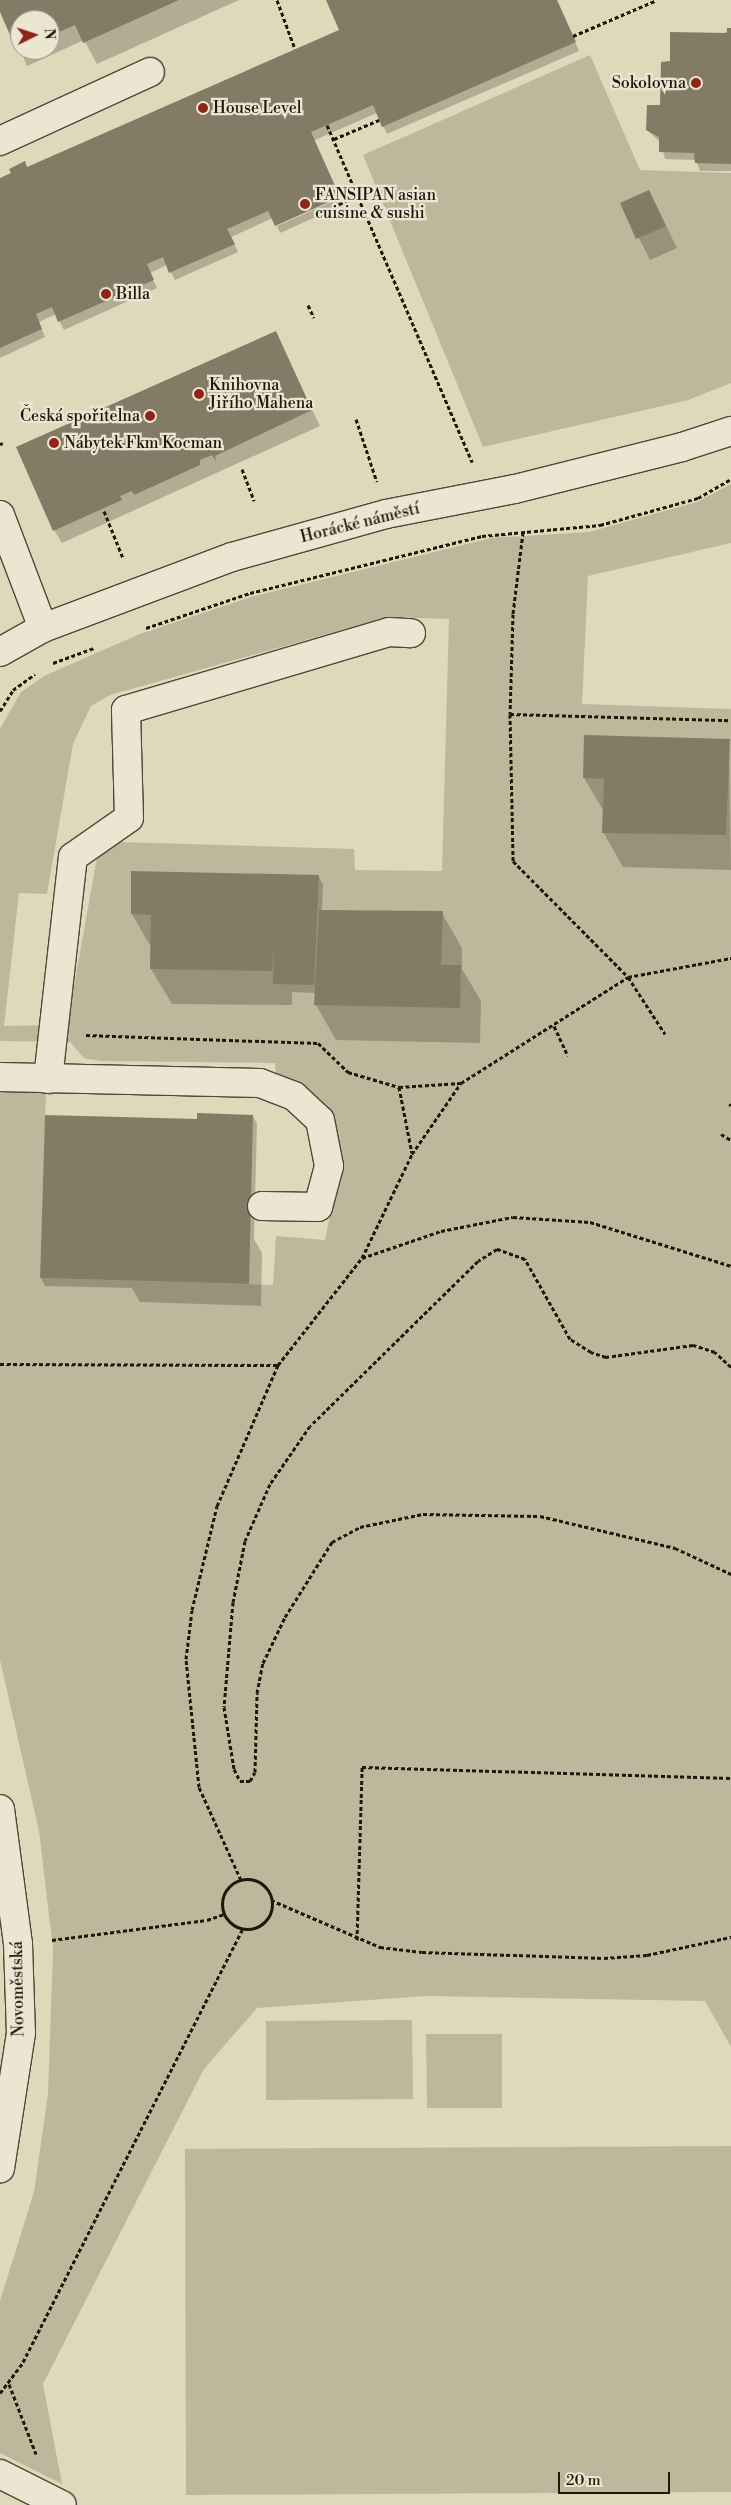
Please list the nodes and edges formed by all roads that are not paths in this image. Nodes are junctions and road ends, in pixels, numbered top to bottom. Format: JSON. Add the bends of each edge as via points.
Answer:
{"nodes":[{"id":1,"x":150,"y":72,"type":"dead end"},
{"id":2,"x":0,"y":141,"type":"edge"},
{"id":3,"x":731,"y":431,"type":"edge"},
{"id":4,"x":0,"y":515,"type":"edge"},
{"id":5,"x":43,"y":628,"type":"junction"},
{"id":6,"x":411,"y":633,"type":"dead end"},
{"id":7,"x":0,"y":652,"type":"edge"},
{"id":8,"x":0,"y":1077,"type":"edge"},
{"id":9,"x":48,"y":1078,"type":"junction"},
{"id":10,"x":262,"y":1206,"type":"dead end"},
{"id":11,"x":0,"y":1809,"type":"edge"},
{"id":12,"x":3,"y":2137,"type":"edge"},
{"id":13,"x":0,"y":2168,"type":"edge"},
{"id":14,"x":0,"y":2474,"type":"edge"},
{"id":15,"x":49,"y":2501,"type":"edge"}],
"edges":[{"from":1,"to":2,"type":"street"},
{"from":3,"to":5,"type":"street","name":"Horácké náměstí","via":[[682,447],[515,489],[386,514],[232,557]]},
{"from":4,"to":5,"type":"street"},
{"from":5,"to":7,"type":"street","name":"Horácké náměstí"},
{"from":6,"to":9,"type":"street","via":[[390,632],[126,710],[129,818],[73,857]]},
{"from":8,"to":9,"type":"street"},
{"from":9,"to":10,"type":"street","via":[[260,1084],[294,1096],[320,1120],[329,1166],[318,1207]]},
{"from":11,"to":12,"type":"street","name":"Novoměstská","via":[[18,1944],[21,2034]]},
{"from":12,"to":13,"type":"street","name":"Novoměstská"},
{"from":14,"to":15,"type":"street"}]}
